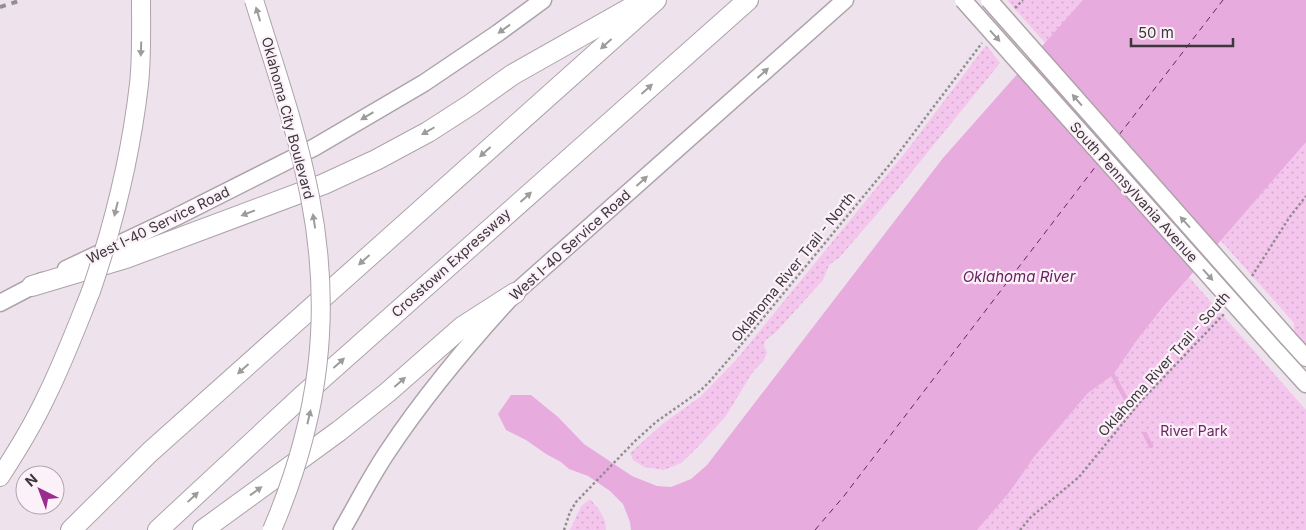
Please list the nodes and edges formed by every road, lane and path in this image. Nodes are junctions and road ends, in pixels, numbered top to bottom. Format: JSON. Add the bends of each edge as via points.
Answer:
{"nodes":[{"id":1,"x":141,"y":0,"type":"edge"},
{"id":2,"x":254,"y":0,"type":"edge"},
{"id":3,"x":543,"y":0,"type":"edge"},
{"id":4,"x":645,"y":0,"type":"edge"},
{"id":5,"x":656,"y":0,"type":"edge"},
{"id":6,"x":748,"y":0,"type":"edge"},
{"id":7,"x":845,"y":0,"type":"edge"},
{"id":8,"x":963,"y":0,"type":"edge"},
{"id":9,"x":989,"y":0,"type":"edge"},
{"id":10,"x":1023,"y":0,"type":"edge"},
{"id":11,"x":1013,"y":9,"type":"dead end"},
{"id":12,"x":986,"y":38,"type":"dead end"},
{"id":13,"x":1306,"y":196,"type":"edge"},
{"id":14,"x":1252,"y":276,"type":"dead end"},
{"id":15,"x":32,"y":286,"type":"junction"},
{"id":16,"x":515,"y":293,"type":"junction"},
{"id":17,"x":0,"y":303,"type":"edge"},
{"id":18,"x":1228,"y":308,"type":"dead end"},
{"id":19,"x":1306,"y":358,"type":"edge"},
{"id":20,"x":1306,"y":384,"type":"edge"},
{"id":21,"x":0,"y":477,"type":"edge"},
{"id":22,"x":71,"y":530,"type":"edge"},
{"id":23,"x":158,"y":530,"type":"edge"},
{"id":24,"x":203,"y":530,"type":"edge"},
{"id":25,"x":272,"y":530,"type":"edge"},
{"id":26,"x":342,"y":530,"type":"edge"},
{"id":27,"x":564,"y":530,"type":"edge"},
{"id":28,"x":1020,"y":530,"type":"edge"}],
"edges":[{"from":1,"to":21,"type":"main road","one_way":true,"bridge":true,"via":[[140,73],[116,210],[91,290],[46,399]]},
{"from":25,"to":2,"type":"main road","name":"Oklahoma City Boulevard","one_way":true,"bridge":true,"via":[[285,501],[310,414],[320,349],[322,284],[304,165]]},
{"from":3,"to":15,"type":"main road","name":"West I-40 Service Road","one_way":true,"via":[[424,83],[315,147]]},
{"from":4,"to":15,"type":"highway","one_way":true,"via":[[512,76],[428,132],[342,176],[126,258]]},
{"from":5,"to":22,"type":"highway","one_way":true,"via":[[150,452]]},
{"from":23,"to":6,"type":"highway","name":"Crosstown Expressway","one_way":true,"via":[[300,398]]},
{"from":16,"to":7,"type":"main road","name":"West I-40 Service Road","one_way":true},
{"from":8,"to":20,"type":"main road","name":"South Pennsylvania Avenue","one_way":true,"bridge":true},
{"from":19,"to":9,"type":"main road","name":"South Pennsylvania Avenue","one_way":true,"bridge":true},
{"from":10,"to":11,"type":"path"},
{"from":12,"to":27,"type":"path","name":"Oklahoma River Trail - North","via":[[891,163],[723,366],[700,391],[628,446],[576,502]]},
{"from":13,"to":14,"type":"path"},
{"from":15,"to":17,"type":"main road","name":"West I-40 Service Road"},
{"from":24,"to":16,"type":"highway","one_way":true,"via":[[339,431],[462,327]]},
{"from":16,"to":26,"type":"main road","name":"West I-40 Service Road","via":[[416,410],[387,452]]},
{"from":18,"to":28,"type":"path","name":"Oklahoma River Trail - South","via":[[1141,402],[1079,477]]}]}
